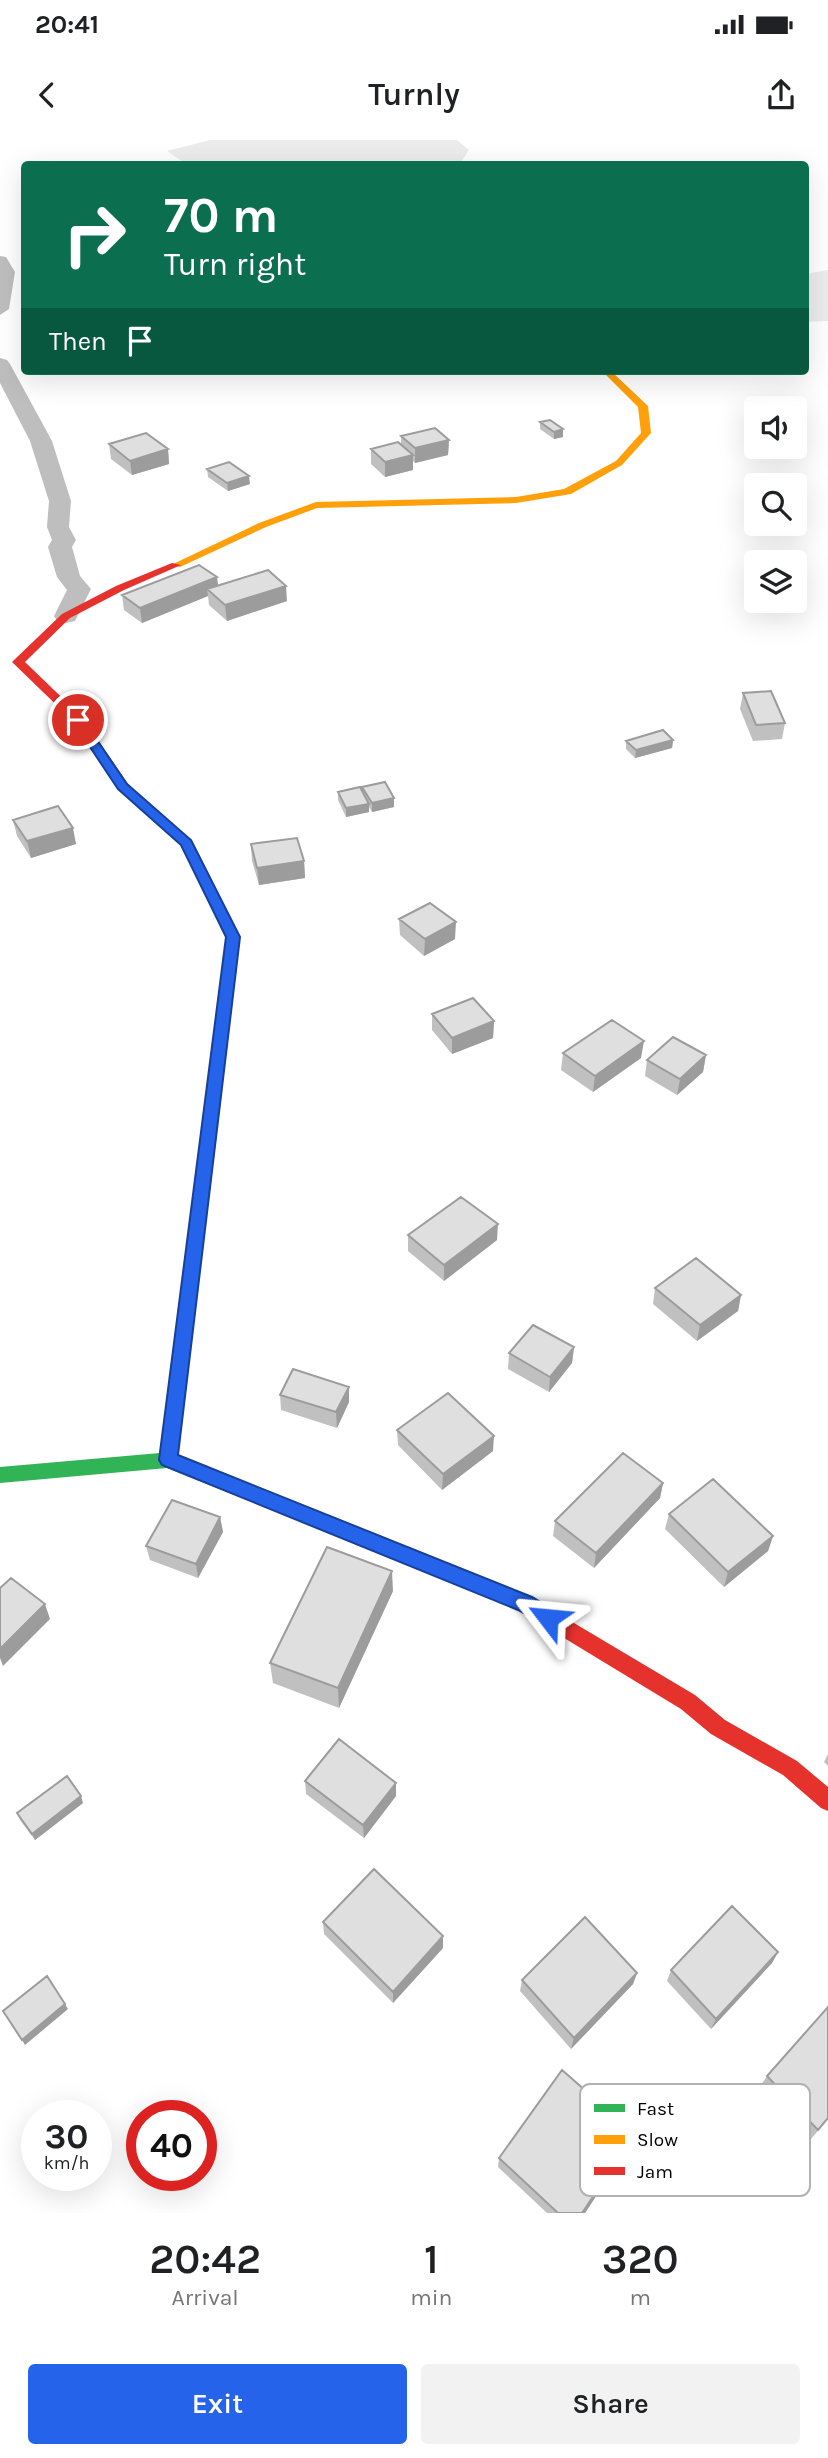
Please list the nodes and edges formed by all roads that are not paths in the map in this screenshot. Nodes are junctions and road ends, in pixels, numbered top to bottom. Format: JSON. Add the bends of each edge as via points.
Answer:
{"nodes":[{"id":1,"x":0,"y":249,"type":"edge"},
{"id":2,"x":0,"y":260,"type":"edge"},
{"id":3,"x":0,"y":309,"type":"edge"},
{"id":4,"x":0,"y":364,"type":"edge"},
{"id":5,"x":610,"y":375,"type":"edge"},
{"id":6,"x":65,"y":616,"type":"junction"},
{"id":7,"x":168,"y":1460,"type":"junction"},
{"id":8,"x":0,"y":1475,"type":"edge"},
{"id":9,"x":828,"y":1801,"type":"edge"}],
"edges":[{"from":1,"to":2,"type":"street"},
{"from":2,"to":3,"type":"street","via":[[6,272]]},
{"from":4,"to":6,"type":"street","via":[[41,441],[60,501],[58,527],[64,540],[60,547],[69,577],[79,589]]},
{"from":5,"to":6,"type":"street","via":[[643,406],[646,433],[619,463],[567,492],[516,500],[316,505]]},
{"from":6,"to":7,"type":"street","via":[[18,662],[78,720],[123,787],[187,843],[233,937]]},
{"from":7,"to":8,"type":"street"},
{"from":7,"to":9,"type":"street","via":[[525,1604],[688,1702],[718,1727],[790,1769]]}]}
